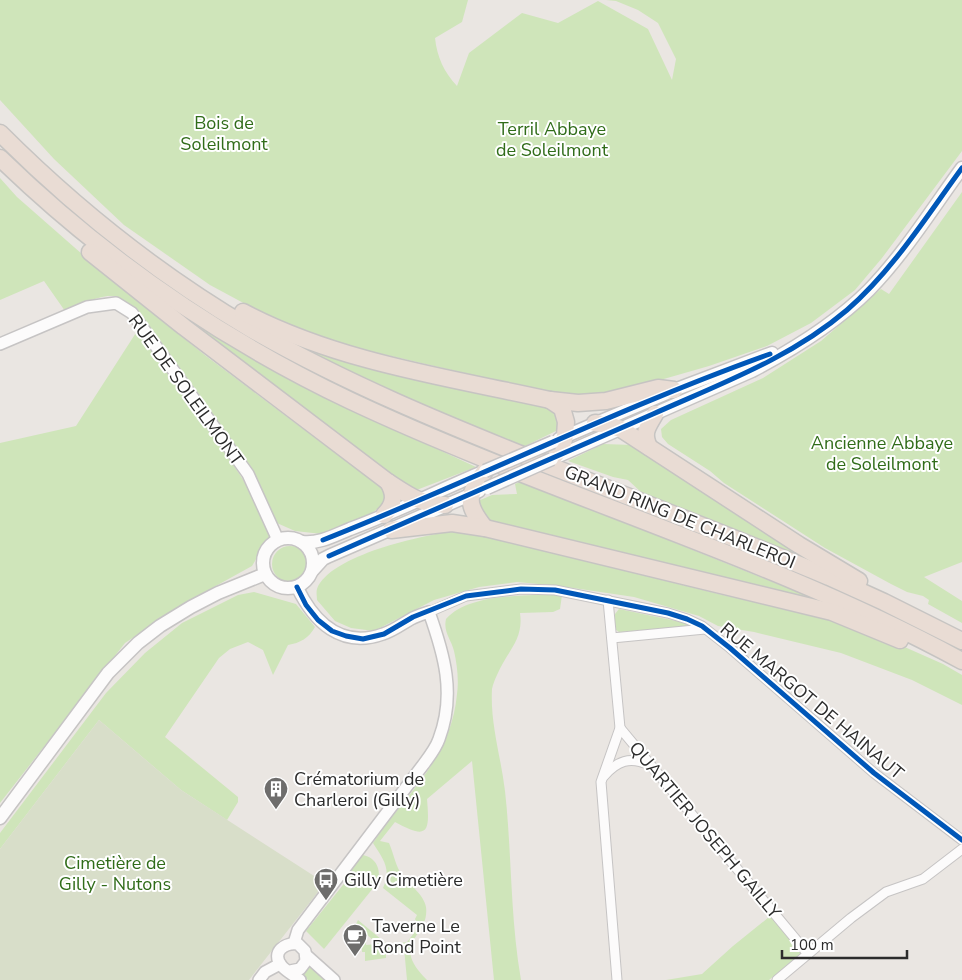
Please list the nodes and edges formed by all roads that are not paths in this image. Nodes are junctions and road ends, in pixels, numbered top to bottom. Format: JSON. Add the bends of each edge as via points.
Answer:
{"nodes":[{"id":1,"x":0,"y":133,"type":"edge"},
{"id":2,"x":0,"y":158,"type":"edge"},
{"id":3,"x":0,"y":166,"type":"edge"},
{"id":4,"x":962,"y":168,"type":"edge"},
{"id":5,"x":199,"y":296,"type":"junction"},
{"id":6,"x":0,"y":344,"type":"edge"},
{"id":7,"x":798,"y":344,"type":"junction"},
{"id":8,"x":674,"y":390,"type":"junction"},
{"id":9,"x":550,"y":400,"type":"junction"},
{"id":10,"x":655,"y":414,"type":"junction"},
{"id":11,"x":595,"y":423,"type":"junction"},
{"id":12,"x":621,"y":429,"type":"junction"},
{"id":13,"x":561,"y":447,"type":"junction"},
{"id":14,"x":649,"y":447,"type":"junction"},
{"id":15,"x":388,"y":482,"type":"junction"},
{"id":16,"x":477,"y":483,"type":"junction"},
{"id":17,"x":417,"y":500,"type":"junction"},
{"id":18,"x":446,"y":505,"type":"junction"},
{"id":19,"x":388,"y":523,"type":"junction"},
{"id":20,"x":485,"y":528,"type":"junction"},
{"id":21,"x":278,"y":540,"type":"junction"},
{"id":22,"x":302,"y":542,"type":"junction"},
{"id":23,"x":313,"y":570,"type":"junction"},
{"id":24,"x":265,"y":574,"type":"junction"},
{"id":25,"x":297,"y":587,"type":"junction"},
{"id":26,"x":608,"y":600,"type":"junction"},
{"id":27,"x":884,"y":602,"type":"junction"},
{"id":28,"x":429,"y":612,"type":"junction"},
{"id":29,"x":705,"y":629,"type":"junction"},
{"id":30,"x":612,"y":638,"type":"junction"},
{"id":31,"x":962,"y":641,"type":"edge"},
{"id":32,"x":961,"y":660,"type":"edge"},
{"id":33,"x":620,"y":728,"type":"junction"},
{"id":34,"x":650,"y":765,"type":"junction"},
{"id":35,"x":601,"y":782,"type":"junction"},
{"id":36,"x":0,"y":818,"type":"edge"},
{"id":37,"x":962,"y":840,"type":"edge"},
{"id":38,"x":962,"y":849,"type":"edge"},
{"id":39,"x":294,"y":943,"type":"junction"},
{"id":40,"x":808,"y":954,"type":"junction"},
{"id":41,"x":306,"y":956,"type":"junction"},
{"id":42,"x":280,"y":964,"type":"junction"},
{"id":43,"x":290,"y":971,"type":"junction"},
{"id":44,"x":259,"y":980,"type":"edge"},
{"id":45,"x":300,"y":980,"type":"edge"},
{"id":46,"x":334,"y":980,"type":"edge"},
{"id":47,"x":617,"y":980,"type":"edge"},
{"id":48,"x":777,"y":980,"type":"edge"}],
"edges":[{"from":1,"to":5,"type":"highway","name":"GRAND RING DE CHARLEROI","via":[[95,220]]},
{"from":2,"to":32,"type":"highway","name":"GRAND RING DE CHARLEROI","via":[[77,228],[136,274],[245,345],[301,376],[470,452],[820,592]]},
{"from":3,"to":15,"type":"highway","via":[[28,198],[120,277]]},
{"from":4,"to":7,"type":"main road","via":[[892,264],[869,290],[846,311]]},
{"from":5,"to":9,"type":"highway","via":[[221,300],[279,330],[323,347],[371,361]]},
{"from":5,"to":27,"type":"highway","name":"GRAND RING DE CHARLEROI","via":[[252,329],[359,385],[483,439],[764,550]]},
{"from":6,"to":21,"type":"street","name":"RUE DE SOLEILMONT","via":[[87,307],[116,303],[132,313],[248,474]]},
{"from":7,"to":8,"type":"main road"},
{"from":7,"to":10,"type":"main road","via":[[752,371]]},
{"from":8,"to":9,"type":"highway","via":[[658,388],[606,401]]},
{"from":8,"to":11,"type":"main road"},
{"from":9,"to":13,"type":"highway","via":[[562,408],[566,422]]},
{"from":10,"to":12,"type":"main road"},
{"from":10,"to":14,"type":"highway","via":[[646,429],[645,439]]},
{"from":11,"to":12,"type":"highway"},
{"from":11,"to":13,"type":"main road"},
{"from":12,"to":13,"type":"main road"},
{"from":12,"to":14,"type":"highway"},
{"from":13,"to":16,"type":"main road","bridge":true},
{"from":14,"to":27,"type":"highway","via":[[799,546],[866,585]]},
{"from":15,"to":17,"type":"highway"},
{"from":15,"to":19,"type":"highway","via":[[394,500]]},
{"from":16,"to":17,"type":"main road"},
{"from":16,"to":18,"type":"main road"},
{"from":16,"to":20,"type":"highway","via":[[471,505]]},
{"from":17,"to":18,"type":"highway"},
{"from":17,"to":19,"type":"main road"},
{"from":18,"to":19,"type":"main road"},
{"from":19,"to":20,"type":"highway","via":[[452,523]]},
{"from":19,"to":22,"type":"main road"},
{"from":19,"to":23,"type":"main road","via":[[323,560]]},
{"from":20,"to":32,"type":"highway","via":[[832,612]]},
{"from":21,"to":22,"type":"main road","via":[[290,538]]},
{"from":21,"to":24,"type":"main road","via":[[265,554]]},
{"from":22,"to":23,"type":"main road","via":[[312,555]]},
{"from":23,"to":25,"type":"main road"},
{"from":24,"to":25,"type":"main road","via":[[282,588]]},
{"from":24,"to":36,"type":"main road","via":[[191,606],[138,643],[108,673]]},
{"from":25,"to":28,"type":"street","via":[[318,620],[332,631],[346,636],[363,638],[384,634],[413,617]]},
{"from":26,"to":28,"type":"street","name":"RUE MARGOT DE HAINAUT","via":[[555,590],[521,589],[466,596]]},
{"from":26,"to":29,"type":"street","name":"RUE MARGOT DE HAINAUT","via":[[668,613]]},
{"from":26,"to":30,"type":"street","name":"QUARTIER JOSEPH GAILLY"},
{"from":27,"to":31,"type":"highway","name":"GRAND RING DE CHARLEROI"},
{"from":28,"to":39,"type":"street","via":[[439,640],[448,684],[448,712],[439,741],[298,930]]},
{"from":29,"to":30,"type":"street"},
{"from":29,"to":37,"type":"street","name":"RUE MARGOT DE HAINAUT","via":[[874,773]]},
{"from":30,"to":33,"type":"street","name":"QUARTIER JOSEPH GAILLY"},
{"from":33,"to":34,"type":"street","name":"QUARTIER JOSEPH GAILLY"},
{"from":33,"to":35,"type":"street","name":"QUARTIER JOSEPH GAILLY"},
{"from":34,"to":35,"type":"street","via":[[635,760],[622,762]]},
{"from":34,"to":40,"type":"street","name":"QUARTIER JOSEPH GAILLY"},
{"from":35,"to":47,"type":"street","name":"QUARTIER JOSEPH GAILLY"},
{"from":38,"to":40,"type":"street","via":[[923,879],[886,892]]},
{"from":39,"to":41,"type":"street","via":[[302,947]]},
{"from":39,"to":42,"type":"street","via":[[280,949]]},
{"from":40,"to":48,"type":"street"},
{"from":41,"to":43,"type":"street","via":[[300,969]]},
{"from":41,"to":46,"type":"street"},
{"from":42,"to":43,"type":"street"},
{"from":42,"to":44,"type":"street","via":[[265,972]]},
{"from":43,"to":45,"type":"street"}]}
